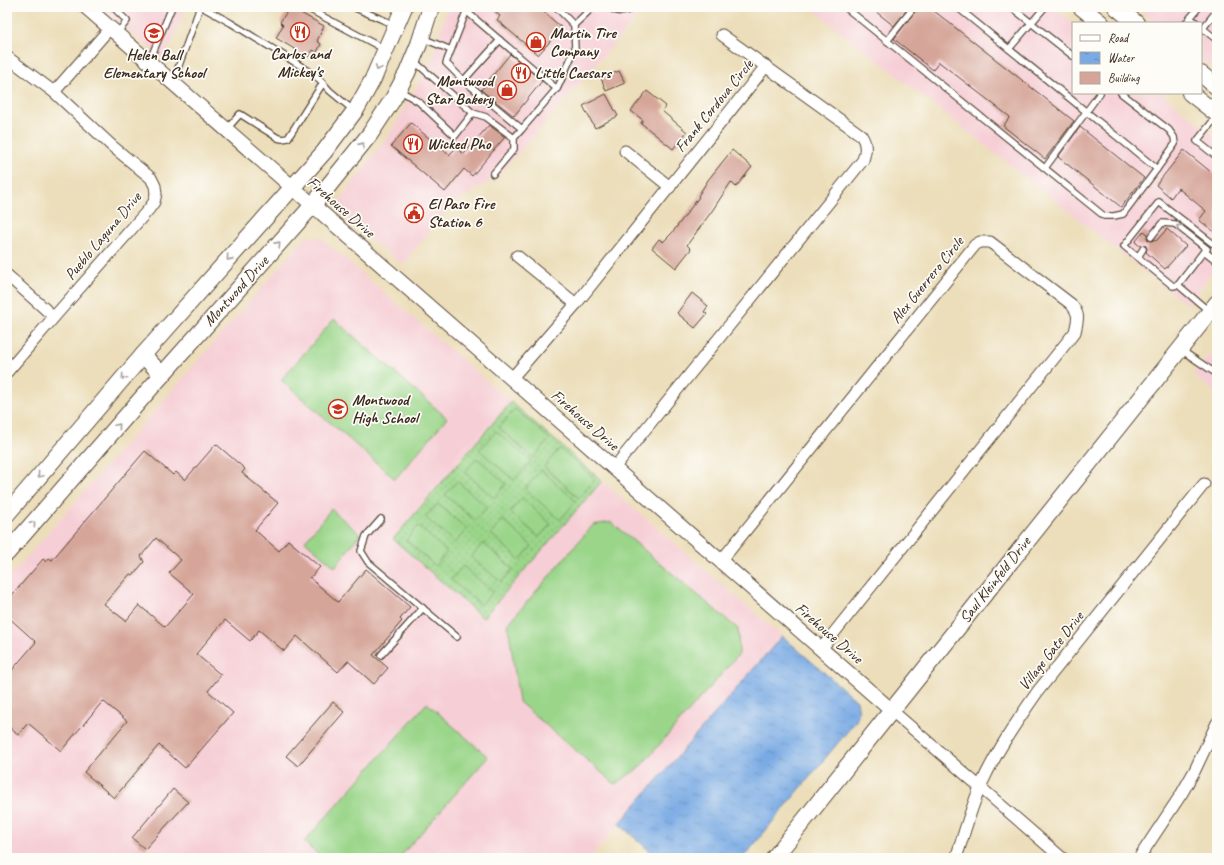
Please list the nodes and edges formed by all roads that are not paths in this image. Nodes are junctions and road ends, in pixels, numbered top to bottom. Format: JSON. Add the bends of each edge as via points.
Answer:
{"nodes":[{"id":1,"x":86,"y":7,"type":"edge"},
{"id":2,"x":113,"y":7,"type":"edge"},
{"id":3,"x":172,"y":7,"type":"edge"},
{"id":4,"x":201,"y":7,"type":"edge"},
{"id":5,"x":305,"y":7,"type":"edge"},
{"id":6,"x":353,"y":7,"type":"edge"},
{"id":7,"x":404,"y":7,"type":"edge"},
{"id":8,"x":431,"y":7,"type":"edge"},
{"id":9,"x":556,"y":7,"type":"edge"},
{"id":10,"x":593,"y":7,"type":"edge"},
{"id":11,"x":609,"y":7,"type":"edge"},
{"id":12,"x":619,"y":7,"type":"edge"},
{"id":13,"x":636,"y":7,"type":"edge"},
{"id":14,"x":845,"y":7,"type":"edge"},
{"id":15,"x":914,"y":7,"type":"edge"},
{"id":16,"x":957,"y":7,"type":"edge"},
{"id":17,"x":1011,"y":7,"type":"edge"},
{"id":18,"x":1046,"y":7,"type":"edge"},
{"id":19,"x":1081,"y":7,"type":"edge"},
{"id":20,"x":1115,"y":7,"type":"edge"},
{"id":21,"x":1199,"y":7,"type":"edge"},
{"id":22,"x":467,"y":9,"type":"edge"},
{"id":23,"x":367,"y":10,"type":"edge"},
{"id":24,"x":625,"y":12,"type":"junction"},
{"id":25,"x":1215,"y":13,"type":"dead end"},
{"id":26,"x":1190,"y":18,"type":"junction"},
{"id":27,"x":1100,"y":22,"type":"edge"},
{"id":28,"x":1135,"y":22,"type":"edge"},
{"id":29,"x":1187,"y":22,"type":"edge"},
{"id":30,"x":1195,"y":22,"type":"edge"},
{"id":31,"x":1031,"y":23,"type":"junction"},
{"id":32,"x":574,"y":25,"type":"junction"},
{"id":33,"x":397,"y":26,"type":"junction"},
{"id":34,"x":1202,"y":28,"type":"edge"},
{"id":35,"x":113,"y":31,"type":"junction"},
{"id":36,"x":722,"y":35,"type":"dead end"},
{"id":37,"x":421,"y":38,"type":"junction"},
{"id":38,"x":500,"y":40,"type":"junction"},
{"id":39,"x":1217,"y":40,"type":"edge"},
{"id":40,"x":887,"y":41,"type":"junction"},
{"id":41,"x":1009,"y":49,"type":"junction"},
{"id":42,"x":386,"y":50,"type":"junction"},
{"id":43,"x":451,"y":50,"type":"junction"},
{"id":44,"x":1072,"y":55,"type":"edge"},
{"id":45,"x":7,"y":57,"type":"edge"},
{"id":46,"x":412,"y":60,"type":"junction"},
{"id":47,"x":149,"y":62,"type":"junction"},
{"id":48,"x":766,"y":66,"type":"junction"},
{"id":49,"x":1202,"y":75,"type":"edge"},
{"id":50,"x":464,"y":80,"type":"junction"},
{"id":51,"x":173,"y":83,"type":"junction"},
{"id":52,"x":323,"y":83,"type":"junction"},
{"id":53,"x":1217,"y":87,"type":"edge"},
{"id":54,"x":398,"y":89,"type":"junction"},
{"id":55,"x":557,"y":89,"type":"junction"},
{"id":56,"x":54,"y":92,"type":"junction"},
{"id":57,"x":1099,"y":94,"type":"edge"},
{"id":58,"x":1122,"y":94,"type":"edge"},
{"id":59,"x":1191,"y":94,"type":"edge"},
{"id":60,"x":355,"y":112,"type":"junction"},
{"id":61,"x":1087,"y":112,"type":"junction"},
{"id":62,"x":473,"y":114,"type":"junction"},
{"id":63,"x":1217,"y":115,"type":"edge"},
{"id":64,"x":522,"y":129,"type":"junction"},
{"id":65,"x":226,"y":130,"type":"junction"},
{"id":66,"x":514,"y":138,"type":"junction"},
{"id":67,"x":625,"y":151,"type":"dead end"},
{"id":68,"x":1217,"y":157,"type":"edge"},
{"id":69,"x":1045,"y":168,"type":"junction"},
{"id":70,"x":1157,"y":169,"type":"junction"},
{"id":71,"x":493,"y":174,"type":"dead end"},
{"id":72,"x":670,"y":187,"type":"junction"},
{"id":73,"x":293,"y":188,"type":"junction"},
{"id":74,"x":313,"y":205,"type":"junction"},
{"id":75,"x":1151,"y":237,"type":"dead end"},
{"id":76,"x":1217,"y":239,"type":"edge"},
{"id":77,"x":1212,"y":243,"type":"junction"},
{"id":78,"x":1143,"y":249,"type":"dead end"},
{"id":79,"x":1206,"y":250,"type":"junction"},
{"id":80,"x":517,"y":256,"type":"dead end"},
{"id":81,"x":1138,"y":257,"type":"junction"},
{"id":82,"x":1217,"y":261,"type":"edge"},
{"id":83,"x":7,"y":275,"type":"edge"},
{"id":84,"x":1178,"y":285,"type":"junction"},
{"id":85,"x":576,"y":304,"type":"junction"},
{"id":86,"x":1213,"y":307,"type":"edge"},
{"id":87,"x":54,"y":317,"type":"junction"},
{"id":88,"x":1180,"y":349,"type":"junction"},
{"id":89,"x":143,"y":355,"type":"junction"},
{"id":90,"x":7,"y":372,"type":"edge"},
{"id":91,"x":1216,"y":372,"type":"edge"},
{"id":92,"x":162,"y":376,"type":"junction"},
{"id":93,"x":511,"y":379,"type":"junction"},
{"id":94,"x":614,"y":468,"type":"junction"},
{"id":95,"x":1204,"y":484,"type":"dead end"},
{"id":96,"x":7,"y":514,"type":"edge"},
{"id":97,"x":381,"y":519,"type":"dead end"},
{"id":98,"x":7,"y":553,"type":"edge"},
{"id":99,"x":721,"y":561,"type":"junction"},
{"id":100,"x":423,"y":608,"type":"junction"},
{"id":101,"x":457,"y":637,"type":"dead end"},
{"id":102,"x":821,"y":649,"type":"junction"},
{"id":103,"x":381,"y":655,"type":"dead end"},
{"id":104,"x":892,"y":710,"type":"junction"},
{"id":105,"x":1217,"y":723,"type":"edge"},
{"id":106,"x":980,"y":787,"type":"junction"},
{"id":107,"x":774,"y":858,"type":"edge"},
{"id":108,"x":956,"y":858,"type":"edge"},
{"id":109,"x":1062,"y":858,"type":"edge"},
{"id":110,"x":1139,"y":858,"type":"edge"}],
"edges":[{"from":1,"to":35,"type":"street","name":"Firehouse Drive"},
{"from":2,"to":35,"type":"lane","via":[[127,21]]},
{"from":3,"to":47,"type":"lane"},
{"from":4,"to":51,"type":"lane"},
{"from":4,"to":52,"type":"lane","via":[[309,71]]},
{"from":5,"to":42,"type":"lane"},
{"from":6,"to":23,"type":"lane"},
{"from":7,"to":33,"type":"main road","name":"Montwood Drive"},
{"from":8,"to":37,"type":"main road","name":"Montwood Drive"},
{"from":9,"to":32,"type":"lane"},
{"from":10,"to":32,"type":"lane"},
{"from":11,"to":24,"type":"lane"},
{"from":12,"to":24,"type":"lane"},
{"from":13,"to":24,"type":"lane"},
{"from":14,"to":40,"type":"lane"},
{"from":15,"to":40,"type":"lane"},
{"from":16,"to":41,"type":"lane"},
{"from":17,"to":31,"type":"lane"},
{"from":18,"to":31,"type":"lane"},
{"from":19,"to":27,"type":"main road"},
{"from":20,"to":28,"type":"main road"},
{"from":21,"to":26,"type":"lane"},
{"from":22,"to":38,"type":"lane"},
{"from":22,"to":43,"type":"lane"},
{"from":23,"to":33,"type":"lane"},
{"from":25,"to":34,"type":"lane"},
{"from":26,"to":29,"type":"lane"},
{"from":26,"to":30,"type":"lane"},
{"from":31,"to":41,"type":"lane"},
{"from":31,"to":44,"type":"lane"},
{"from":32,"to":55,"type":"lane","via":[[575,49]]},
{"from":33,"to":42,"type":"main road","name":"Montwood Drive"},
{"from":34,"to":39,"type":"lane"},
{"from":35,"to":47,"type":"street","name":"Firehouse Drive"},
{"from":35,"to":56,"type":"street"},
{"from":36,"to":48,"type":"street"},
{"from":37,"to":43,"type":"lane"},
{"from":37,"to":46,"type":"main road","name":"Montwood Drive"},
{"from":38,"to":50,"type":"lane"},
{"from":38,"to":55,"type":"lane"},
{"from":40,"to":69,"type":"lane"},
{"from":41,"to":61,"type":"lane"},
{"from":42,"to":60,"type":"main road","name":"Montwood Drive","one_way":true},
{"from":43,"to":50,"type":"lane","via":[[446,63]]},
{"from":45,"to":56,"type":"street","name":"Pueblo Laguna Drive"},
{"from":46,"to":54,"type":"main road","name":"Montwood Drive"},
{"from":46,"to":62,"type":"lane"},
{"from":47,"to":51,"type":"street","name":"Firehouse Drive"},
{"from":48,"to":72,"type":"street","name":"Frank Cordova Circle"},
{"from":48,"to":94,"type":"street","name":"Frank Cordova Circle","via":[[861,135],[866,145],[863,160]]},
{"from":49,"to":53,"type":"main road"},
{"from":50,"to":64,"type":"lane"},
{"from":51,"to":65,"type":"street","name":"Firehouse Drive"},
{"from":52,"to":60,"type":"lane"},
{"from":52,"to":65,"type":"lane","via":[[288,138],[278,138],[240,114]]},
{"from":54,"to":62,"type":"lane","via":[[419,102],[455,136]]},
{"from":74,"to":54,"type":"main road","name":"Montwood Drive","one_way":true,"via":[[370,134]]},
{"from":55,"to":64,"type":"lane"},
{"from":56,"to":87,"type":"street","name":"Pueblo Laguna Drive","via":[[151,178],[156,194],[149,209]]},
{"from":57,"to":61,"type":"lane"},
{"from":58,"to":70,"type":"lane","via":[[1169,130],[1174,137],[1175,144]]},
{"from":59,"to":63,"type":"main road"},
{"from":60,"to":73,"type":"main road","name":"Montwood Drive"},
{"from":61,"to":69,"type":"lane"},
{"from":61,"to":70,"type":"lane"},
{"from":62,"to":66,"type":"lane","via":[[486,117]]},
{"from":63,"to":68,"type":"lane","via":[[1197,141]]},
{"from":64,"to":66,"type":"lane"},
{"from":65,"to":73,"type":"street","name":"Firehouse Drive"},
{"from":66,"to":71,"type":"lane","via":[[514,149]]},
{"from":67,"to":72,"type":"street"},
{"from":69,"to":70,"type":"lane","via":[[1104,216],[1123,214]]},
{"from":72,"to":85,"type":"street","name":"Frank Cordova Circle"},
{"from":73,"to":74,"type":"street","name":"Firehouse Drive"},
{"from":73,"to":89,"type":"main road","name":"Montwood Drive","one_way":true},
{"from":92,"to":74,"type":"main road","name":"Montwood Drive","one_way":true},
{"from":74,"to":93,"type":"street","name":"Firehouse Drive"},
{"from":79,"to":75,"type":"lane","one_way":true,"via":[[1175,224],[1162,223]]},
{"from":76,"to":77,"type":"lane"},
{"from":77,"to":79,"type":"lane"},
{"from":77,"to":81,"type":"lane","via":[[1159,202],[1124,246]]},
{"from":78,"to":81,"type":"lane"},
{"from":79,"to":82,"type":"lane"},
{"from":79,"to":84,"type":"lane"},
{"from":80,"to":85,"type":"street"},
{"from":81,"to":84,"type":"lane","via":[[1173,286]]},
{"from":83,"to":87,"type":"street"},
{"from":84,"to":86,"type":"lane"},
{"from":85,"to":93,"type":"street","name":"Frank Cordova Circle"},
{"from":86,"to":88,"type":"main road","name":"Saul Kleinfeld Drive"},
{"from":87,"to":90,"type":"street","name":"Pueblo Laguna Drive"},
{"from":88,"to":91,"type":"lane"},
{"from":88,"to":104,"type":"main road","name":"Saul Kleinfeld Drive"},
{"from":89,"to":92,"type":"main road"},
{"from":89,"to":96,"type":"main road","name":"Montwood Drive","one_way":true},
{"from":98,"to":92,"type":"main road","name":"Montwood Drive","one_way":true},
{"from":93,"to":94,"type":"street","name":"Firehouse Drive"},
{"from":94,"to":99,"type":"street","name":"Firehouse Drive"},
{"from":95,"to":106,"type":"street","name":"Village Gate Drive","via":[[1038,691],[989,768]]},
{"from":97,"to":100,"type":"lane","via":[[366,536],[361,551],[368,562]]},
{"from":99,"to":102,"type":"street","name":"Firehouse Drive"},
{"from":99,"to":102,"type":"street","name":"Alex Guerrero Circle","via":[[975,245],[990,242],[1071,304],[1077,312],[1075,332]]},
{"from":100,"to":101,"type":"lane"},
{"from":100,"to":103,"type":"lane"},
{"from":102,"to":104,"type":"street","name":"Firehouse Drive"},
{"from":104,"to":106,"type":"street","name":"Firehouse Drive"},
{"from":104,"to":107,"type":"main road","name":"Saul Kleinfeld Drive"},
{"from":105,"to":110,"type":"street","via":[[1195,770]]},
{"from":106,"to":108,"type":"street","name":"Village Gate Drive"},
{"from":106,"to":109,"type":"street","name":"Firehouse Drive"}]}
